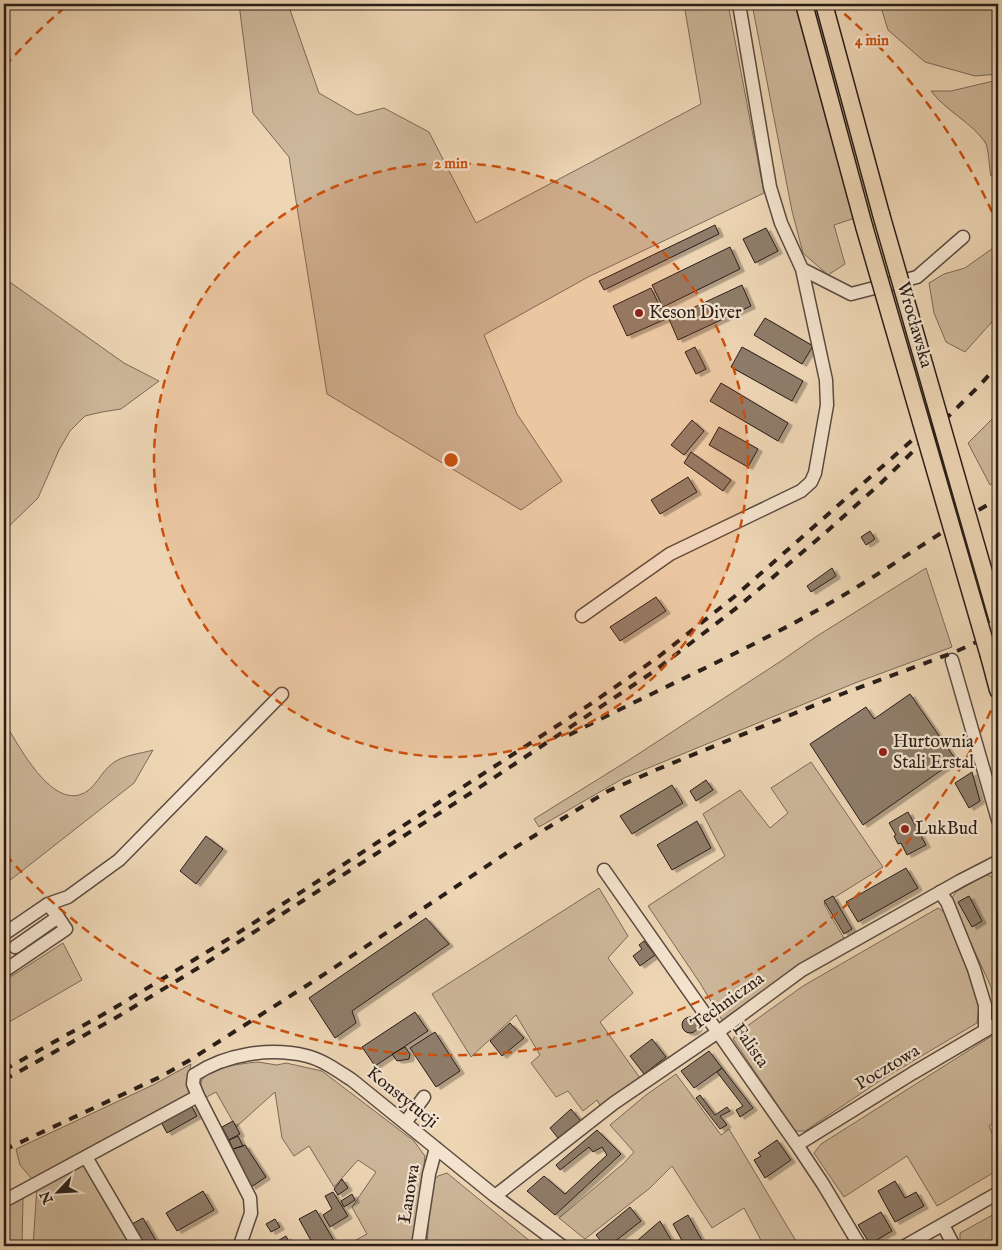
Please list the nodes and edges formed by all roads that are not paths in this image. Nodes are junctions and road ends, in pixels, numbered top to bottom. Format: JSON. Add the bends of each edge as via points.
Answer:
{"nodes":[{"id":1,"x":739,"y":4,"type":"edge"},
{"id":2,"x":804,"y":4,"type":"edge"},
{"id":3,"x":824,"y":4,"type":"edge"},
{"id":4,"x":962,"y":237,"type":"dead end"},
{"id":5,"x":802,"y":269,"type":"junction"},
{"id":6,"x":582,"y":616,"type":"dead end"},
{"id":7,"x":998,"y":620,"type":"edge"},
{"id":8,"x":952,"y":660,"type":"dead end"},
{"id":9,"x":998,"y":690,"type":"edge"},
{"id":10,"x":282,"y":694,"type":"dead end"},
{"id":11,"x":998,"y":820,"type":"edge"},
{"id":12,"x":998,"y":862,"type":"edge"},
{"id":13,"x":604,"y":870,"type":"dead end"},
{"id":14,"x":940,"y":892,"type":"junction"},
{"id":15,"x":48,"y":904,"type":"junction"},
{"id":16,"x":58,"y":917,"type":"junction"},
{"id":17,"x":4,"y":934,"type":"edge"},
{"id":18,"x":15,"y":947,"type":"dead end"},
{"id":19,"x":4,"y":971,"type":"edge"},
{"id":20,"x":998,"y":1024,"type":"edge"},
{"id":21,"x":986,"y":1031,"type":"junction"},
{"id":22,"x":718,"y":1032,"type":"junction"},
{"id":23,"x":198,"y":1096,"type":"junction"},
{"id":24,"x":424,"y":1097,"type":"dead end"},
{"id":25,"x":405,"y":1123,"type":"junction"},
{"id":26,"x":797,"y":1144,"type":"junction"},
{"id":27,"x":436,"y":1148,"type":"junction"},
{"id":28,"x":86,"y":1157,"type":"junction"},
{"id":29,"x":998,"y":1193,"type":"edge"},
{"id":30,"x":495,"y":1196,"type":"junction"},
{"id":31,"x":4,"y":1201,"type":"edge"},
{"id":32,"x":943,"y":1225,"type":"junction"},
{"id":33,"x":138,"y":1246,"type":"edge"},
{"id":34,"x":242,"y":1246,"type":"edge"},
{"id":35,"x":418,"y":1246,"type":"edge"},
{"id":36,"x":562,"y":1246,"type":"edge"},
{"id":37,"x":860,"y":1246,"type":"edge"},
{"id":38,"x":905,"y":1246,"type":"edge"},
{"id":39,"x":954,"y":1246,"type":"edge"}],
"edges":[{"from":1,"to":5,"type":"street","via":[[770,187],[781,223]]},
{"from":2,"to":9,"type":"main road","name":"Wrocławska","bridge":true,"via":[[864,226]]},
{"from":3,"to":7,"type":"main road","name":"Wrocławska","bridge":true},
{"from":4,"to":5,"type":"street","via":[[917,277],[851,294]]},
{"from":5,"to":6,"type":"street","via":[[826,380],[824,427],[811,482],[801,491],[670,554]]},
{"from":8,"to":11,"type":"street"},
{"from":10,"to":15,"type":"street","via":[[119,860],[68,897]]},
{"from":12,"to":14,"type":"street","name":"Techniczna"},
{"from":13,"to":22,"type":"street","name":"Falista"},
{"from":14,"to":21,"type":"street","via":[[974,969],[985,1005]]},
{"from":14,"to":22,"type":"street","name":"Techniczna","via":[[802,970]]},
{"from":15,"to":16,"type":"street"},
{"from":15,"to":17,"type":"street"},
{"from":16,"to":18,"type":"street"},
{"from":16,"to":19,"type":"street","via":[[66,929]]},
{"from":20,"to":21,"type":"street","name":"Pocztowa"},
{"from":21,"to":26,"type":"street","name":"Pocztowa"},
{"from":22,"to":26,"type":"street","name":"Falista"},
{"from":22,"to":30,"type":"street","name":"Techniczna","via":[[614,1103]]},
{"from":23,"to":25,"type":"street","name":"Konstytucji","via":[[193,1084],[194,1075],[219,1062],[243,1054],[307,1056],[352,1080]]},
{"from":23,"to":28,"type":"street"},
{"from":23,"to":34,"type":"street","via":[[250,1198]]},
{"from":24,"to":25,"type":"street"},
{"from":25,"to":27,"type":"street","name":"Konstytucji"},
{"from":26,"to":37,"type":"street","name":"Falista"},
{"from":27,"to":30,"type":"street","name":"Konstytucji"},
{"from":27,"to":35,"type":"street","name":"Łanowa"},
{"from":28,"to":31,"type":"street"},
{"from":28,"to":33,"type":"street"},
{"from":29,"to":32,"type":"street"},
{"from":30,"to":36,"type":"street","name":"Konstytucji"},
{"from":32,"to":38,"type":"street"},
{"from":32,"to":39,"type":"street"}]}
